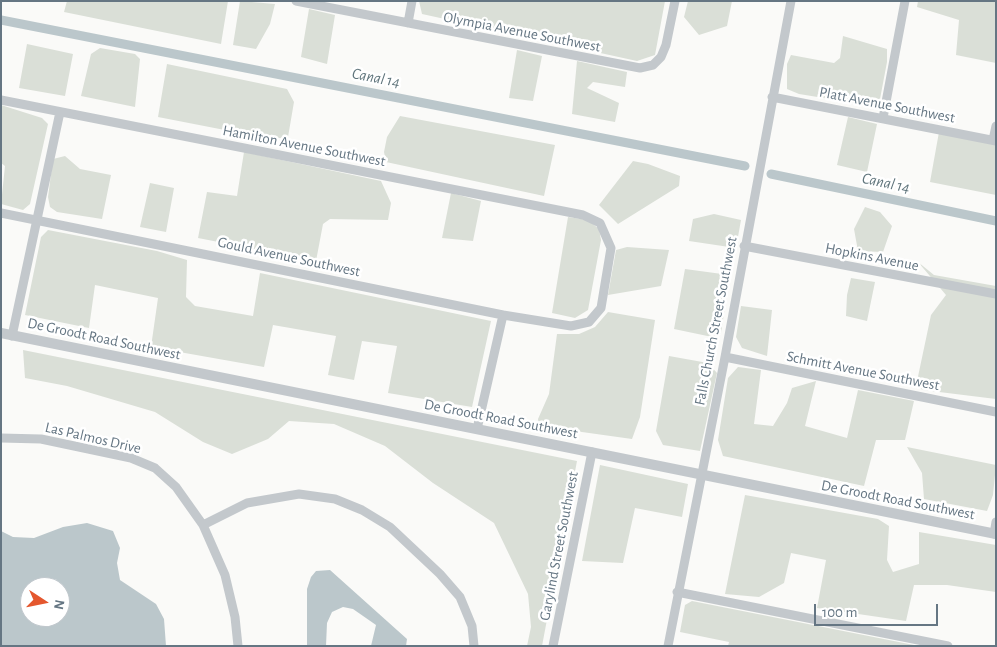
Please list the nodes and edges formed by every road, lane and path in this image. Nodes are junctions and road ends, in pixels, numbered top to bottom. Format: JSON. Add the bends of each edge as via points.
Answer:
{"nodes":[{"id":1,"x":297,"y":1,"type":"edge"},
{"id":2,"x":412,"y":1,"type":"edge"},
{"id":3,"x":675,"y":1,"type":"edge"},
{"id":4,"x":791,"y":1,"type":"edge"},
{"id":5,"x":906,"y":1,"type":"edge"},
{"id":6,"x":408,"y":23,"type":"junction"},
{"id":7,"x":772,"y":96,"type":"junction"},
{"id":8,"x":1,"y":100,"type":"edge"},
{"id":9,"x":60,"y":112,"type":"junction"},
{"id":10,"x":883,"y":118,"type":"junction"},
{"id":11,"x":996,"y":126,"type":"edge"},
{"id":12,"x":994,"y":140,"type":"edge"},
{"id":13,"x":1,"y":213,"type":"edge"},
{"id":14,"x":37,"y":220,"type":"junction"},
{"id":15,"x":744,"y":246,"type":"junction"},
{"id":16,"x":996,"y":294,"type":"edge"},
{"id":17,"x":503,"y":315,"type":"junction"},
{"id":18,"x":571,"y":326,"type":"joint"},
{"id":19,"x":1,"y":333,"type":"edge"},
{"id":20,"x":12,"y":336,"type":"junction"},
{"id":21,"x":725,"y":357,"type":"junction"},
{"id":22,"x":996,"y":412,"type":"edge"},
{"id":23,"x":477,"y":429,"type":"junction"},
{"id":24,"x":1,"y":438,"type":"edge"},
{"id":25,"x":592,"y":452,"type":"junction"},
{"id":26,"x":700,"y":476,"type":"junction"},
{"id":27,"x":996,"y":522,"type":"edge"},
{"id":28,"x":203,"y":525,"type":"junction"},
{"id":29,"x":995,"y":534,"type":"edge"},
{"id":30,"x":677,"y":592,"type":"junction"},
{"id":31,"x":238,"y":646,"type":"edge"},
{"id":32,"x":474,"y":646,"type":"edge"},
{"id":33,"x":553,"y":646,"type":"edge"},
{"id":34,"x":668,"y":646,"type":"edge"},
{"id":35,"x":948,"y":646,"type":"edge"}],
"edges":[{"from":1,"to":6,"type":"street","name":"Olympia Avenue Southwest"},
{"from":2,"to":6,"type":"street"},
{"from":3,"to":6,"type":"street","name":"Olympia Avenue Southwest","via":[[661,57],[653,65],[640,68]]},
{"from":4,"to":7,"type":"street","name":"Falls Church Street Southwest"},
{"from":5,"to":10,"type":"street"},
{"from":7,"to":10,"type":"street","name":"Platt Avenue Southwest"},
{"from":7,"to":15,"type":"street","name":"Falls Church Street Southwest"},
{"from":8,"to":9,"type":"street","name":"Hamilton Avenue Southwest"},
{"from":9,"to":14,"type":"street"},
{"from":9,"to":18,"type":"street","name":"Hamilton Avenue Southwest","via":[[583,215],[600,223],[611,248],[601,308],[589,322]]},
{"from":10,"to":12,"type":"street","name":"Platt Avenue Southwest"},
{"from":11,"to":12,"type":"street"},
{"from":13,"to":14,"type":"street","name":"Gould Avenue Southwest"},
{"from":14,"to":17,"type":"street","name":"Gould Avenue Southwest"},
{"from":14,"to":20,"type":"street"},
{"from":15,"to":16,"type":"street","name":"Hopkins Avenue"},
{"from":15,"to":21,"type":"street","name":"Falls Church Street Southwest"},
{"from":17,"to":18,"type":"street","name":"Gould Avenue Southwest"},
{"from":17,"to":23,"type":"street"},
{"from":19,"to":20,"type":"street","name":"De Groodt Road Southwest"},
{"from":20,"to":23,"type":"street","name":"De Groodt Road Southwest"},
{"from":21,"to":22,"type":"street","name":"Schmitt Avenue Southwest"},
{"from":21,"to":26,"type":"street","name":"Falls Church Street Southwest"},
{"from":23,"to":25,"type":"street","name":"De Groodt Road Southwest"},
{"from":24,"to":28,"type":"street","name":"Las Palmos Drive","via":[[41,439],[131,458],[155,468],[176,487]]},
{"from":25,"to":26,"type":"street","name":"De Groodt Road Southwest"},
{"from":25,"to":33,"type":"street","name":"Garylind Street Southwest"},
{"from":26,"to":29,"type":"street","name":"De Groodt Road Southwest"},
{"from":26,"to":30,"type":"street","name":"Falls Church Street Southwest"},
{"from":27,"to":29,"type":"street"},
{"from":28,"to":31,"type":"street","name":"Las Palmos Drive","via":[[225,575]]},
{"from":28,"to":32,"type":"street","via":[[247,504],[299,494],[335,499],[362,510],[390,527],[460,597],[472,626]]},
{"from":30,"to":34,"type":"street","name":"Falls Church Street Southwest"},
{"from":30,"to":35,"type":"street"}]}
